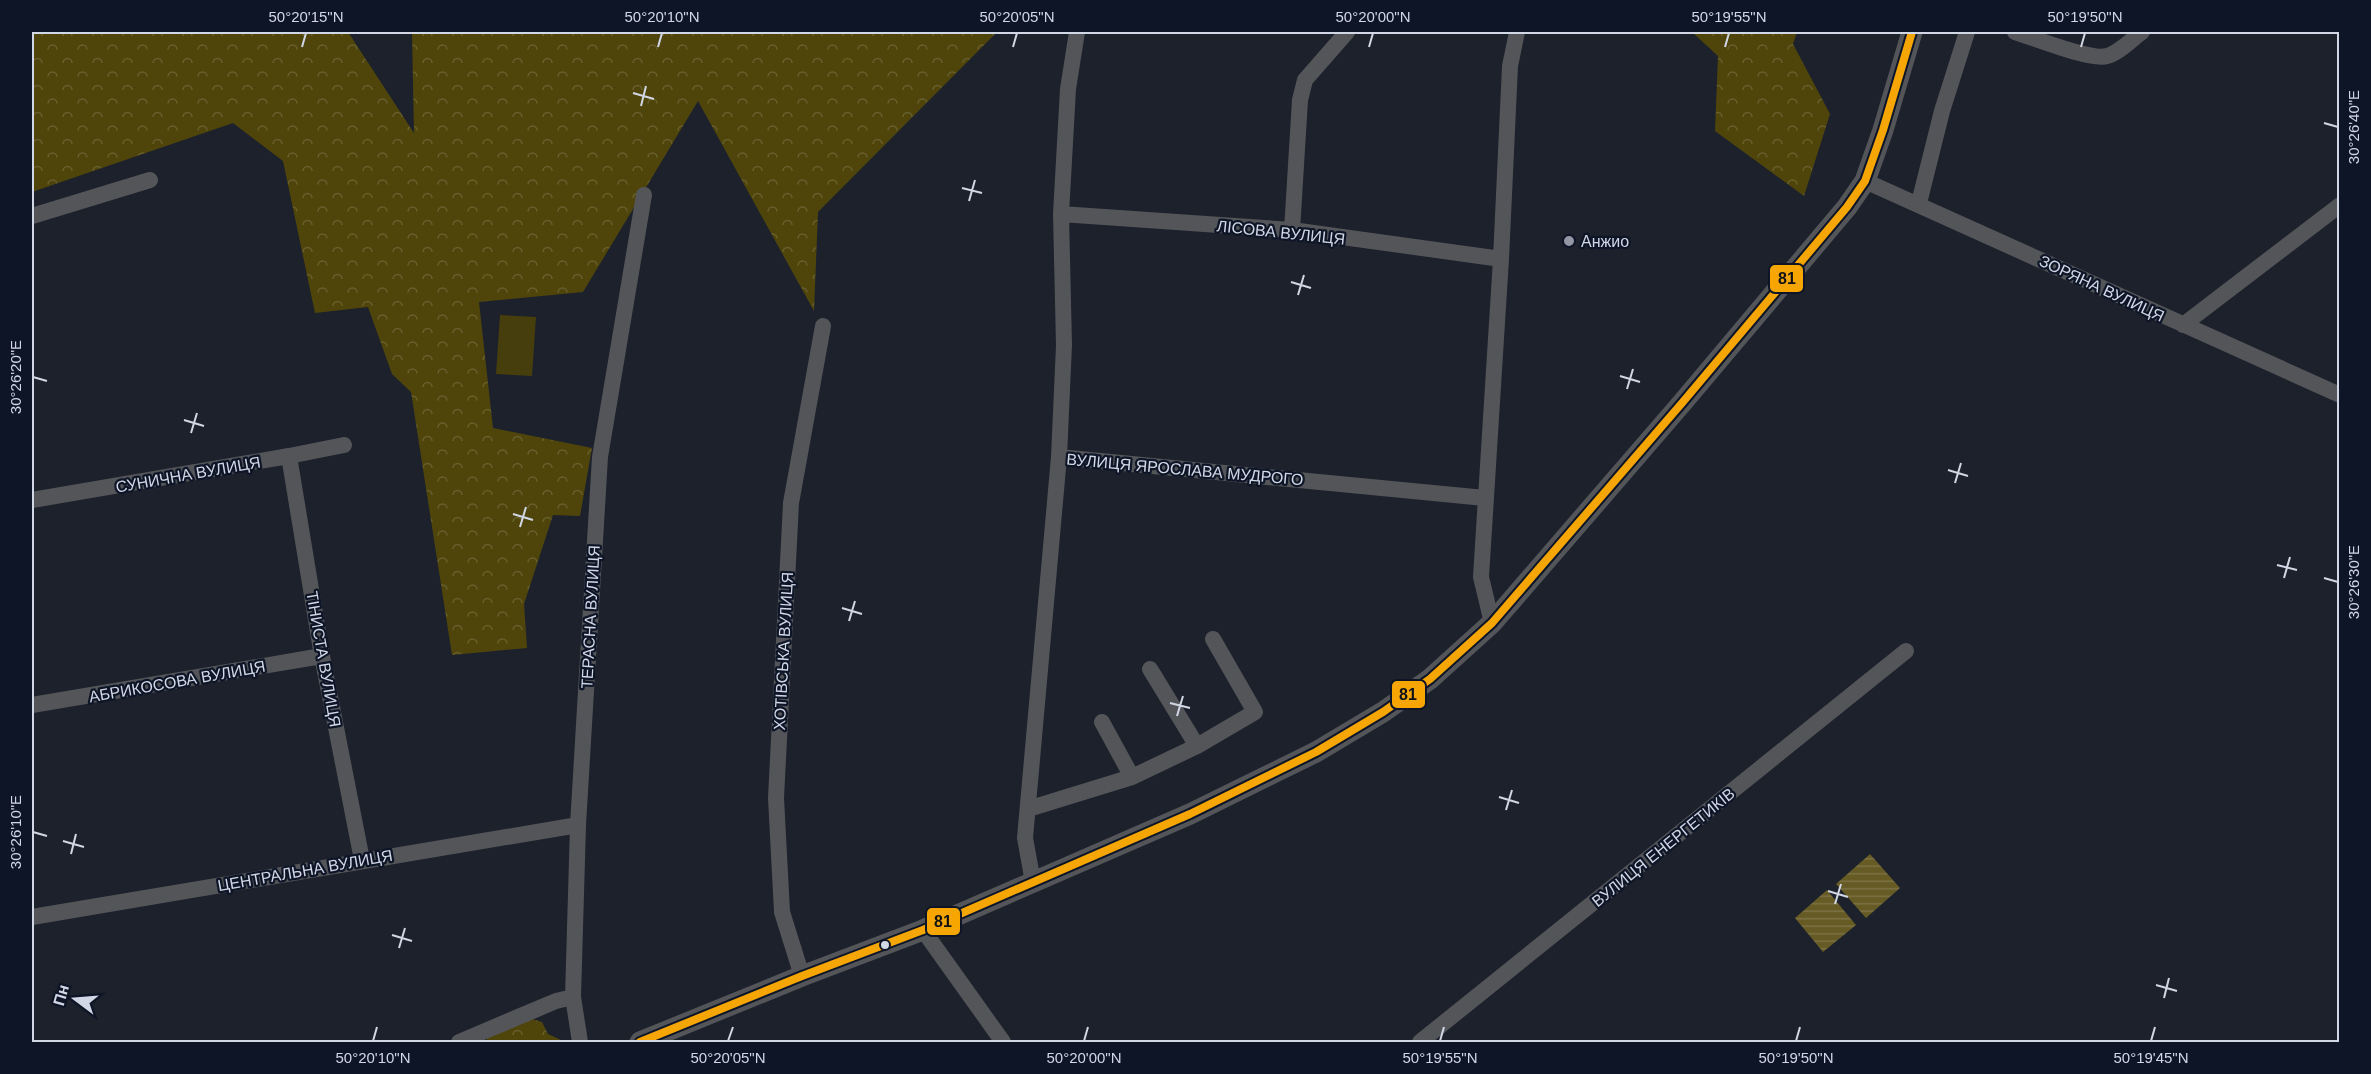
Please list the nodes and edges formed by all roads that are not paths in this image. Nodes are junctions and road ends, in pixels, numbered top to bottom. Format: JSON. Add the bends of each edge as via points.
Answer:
{"nodes":[{"id":1,"x":1077,"y":32,"type":"edge"},
{"id":2,"x":1347,"y":32,"type":"edge"},
{"id":3,"x":1517,"y":32,"type":"edge"},
{"id":4,"x":1912,"y":32,"type":"edge"},
{"id":5,"x":1967,"y":32,"type":"edge"},
{"id":6,"x":2015,"y":32,"type":"edge"},
{"id":7,"x":2142,"y":32,"type":"edge"},
{"id":8,"x":150,"y":180,"type":"dead end"},
{"id":9,"x":1865,"y":181,"type":"junction"},
{"id":10,"x":644,"y":195,"type":"dead end"},
{"id":11,"x":1919,"y":203,"type":"junction"},
{"id":12,"x":2340,"y":205,"type":"edge"},
{"id":13,"x":1061,"y":214,"type":"junction"},
{"id":14,"x":32,"y":216,"type":"edge"},
{"id":15,"x":1292,"y":230,"type":"junction"},
{"id":16,"x":1501,"y":260,"type":"junction"},
{"id":17,"x":2183,"y":325,"type":"junction"},
{"id":18,"x":823,"y":326,"type":"dead end"},
{"id":19,"x":2340,"y":395,"type":"edge"},
{"id":20,"x":344,"y":445,"type":"dead end"},
{"id":21,"x":289,"y":456,"type":"junction"},
{"id":22,"x":1059,"y":457,"type":"junction"},
{"id":23,"x":1485,"y":498,"type":"junction"},
{"id":24,"x":32,"y":500,"type":"edge"},
{"id":25,"x":1492,"y":624,"type":"junction"},
{"id":26,"x":1213,"y":639,"type":"dead end"},
{"id":27,"x":1906,"y":651,"type":"dead end"},
{"id":28,"x":322,"y":656,"type":"junction"},
{"id":29,"x":1150,"y":669,"type":"dead end"},
{"id":30,"x":32,"y":705,"type":"edge"},
{"id":31,"x":1102,"y":722,"type":"dead end"},
{"id":32,"x":1197,"y":746,"type":"junction"},
{"id":33,"x":1132,"y":777,"type":"junction"},
{"id":34,"x":1028,"y":808,"type":"junction"},
{"id":35,"x":578,"y":825,"type":"junction"},
{"id":36,"x":362,"y":860,"type":"junction"},
{"id":37,"x":1033,"y":882,"type":"junction"},
{"id":38,"x":32,"y":917,"type":"edge"},
{"id":39,"x":922,"y":930,"type":"junction"},
{"id":40,"x":802,"y":976,"type":"junction"},
{"id":41,"x":573,"y":997,"type":"junction"},
{"id":42,"x":459,"y":1042,"type":"edge"},
{"id":43,"x":580,"y":1042,"type":"edge"},
{"id":44,"x":640,"y":1042,"type":"edge"},
{"id":45,"x":1003,"y":1042,"type":"edge"},
{"id":46,"x":1420,"y":1042,"type":"edge"}],
"edges":[{"from":1,"to":13,"type":"street","via":[[1068,89]]},
{"from":2,"to":15,"type":"street","via":[[1305,80],[1300,100]]},
{"from":3,"to":16,"type":"street","via":[[1510,66]]},
{"from":4,"to":9,"type":"street"},
{"from":5,"to":11,"type":"street","via":[[1939,120]]},
{"from":6,"to":7,"type":"street","via":[[2102,57]]},
{"from":8,"to":14,"type":"street"},
{"from":9,"to":11,"type":"street","name":"ЗОРЯНА ВУЛИЦЯ"},
{"from":9,"to":25,"type":"street","via":[[1711,370]]},
{"from":10,"to":35,"type":"street","name":"ТЕРАСНА ВУЛИЦЯ","via":[[600,457]]},
{"from":11,"to":17,"type":"street","name":"ЗОРЯНА ВУЛИЦЯ"},
{"from":12,"to":17,"type":"street"},
{"from":13,"to":15,"type":"street","name":"ЛІСОВА ВУЛИЦЯ"},
{"from":13,"to":22,"type":"street","via":[[1064,345]]},
{"from":15,"to":16,"type":"street","name":"ЛІСОВА ВУЛИЦЯ"},
{"from":16,"to":23,"type":"street"},
{"from":17,"to":19,"type":"street","name":"ЗОРЯНА ВУЛИЦЯ"},
{"from":18,"to":40,"type":"street","name":"ХОТІВСЬКА ВУЛИЦЯ","via":[[791,503],[776,798],[782,912]]},
{"from":20,"to":21,"type":"street","name":"СУНИЧНА ВУЛИЦЯ"},
{"from":21,"to":24,"type":"street","name":"СУНИЧНА ВУЛИЦЯ"},
{"from":21,"to":28,"type":"street","name":"ТІНИСТА ВУЛИЦЯ"},
{"from":22,"to":23,"type":"street","name":"ВУЛИЦЯ ЯРОСЛАВА МУДРОГО"},
{"from":22,"to":34,"type":"street","name":"ВУЛИЦЯ ЯРОСЛАВА МУДРОГО"},
{"from":23,"to":25,"type":"street","via":[[1481,577]]},
{"from":25,"to":37,"type":"street","via":[[1430,679],[1316,752],[1190,814]]},
{"from":26,"to":32,"type":"street","via":[[1255,712]]},
{"from":27,"to":46,"type":"street","name":"ВУЛИЦЯ ЕНЕРГЕТИКІВ"},
{"from":28,"to":30,"type":"street","name":"АБРИКОСОВА ВУЛИЦЯ"},
{"from":28,"to":36,"type":"street","name":"ТІНИСТА ВУЛИЦЯ"},
{"from":29,"to":32,"type":"street"},
{"from":31,"to":33,"type":"street"},
{"from":32,"to":33,"type":"street"},
{"from":33,"to":34,"type":"street"},
{"from":34,"to":37,"type":"street","name":"ВУЛИЦЯ ЯРОСЛАВА МУДРОГО","via":[[1025,838]]},
{"from":35,"to":36,"type":"street","name":"ЦЕНТРАЛЬНА ВУЛИЦЯ"},
{"from":35,"to":41,"type":"street","name":"ТЕРАСНА ВУЛИЦЯ"},
{"from":36,"to":38,"type":"street","name":"ЦЕНТРАЛЬНА ВУЛИЦЯ"},
{"from":37,"to":39,"type":"street"},
{"from":39,"to":40,"type":"street"},
{"from":39,"to":45,"type":"street"},
{"from":40,"to":44,"type":"street"},
{"from":41,"to":42,"type":"street"},
{"from":41,"to":43,"type":"street","name":"ТЕРАСНА ВУЛИЦЯ"}]}
